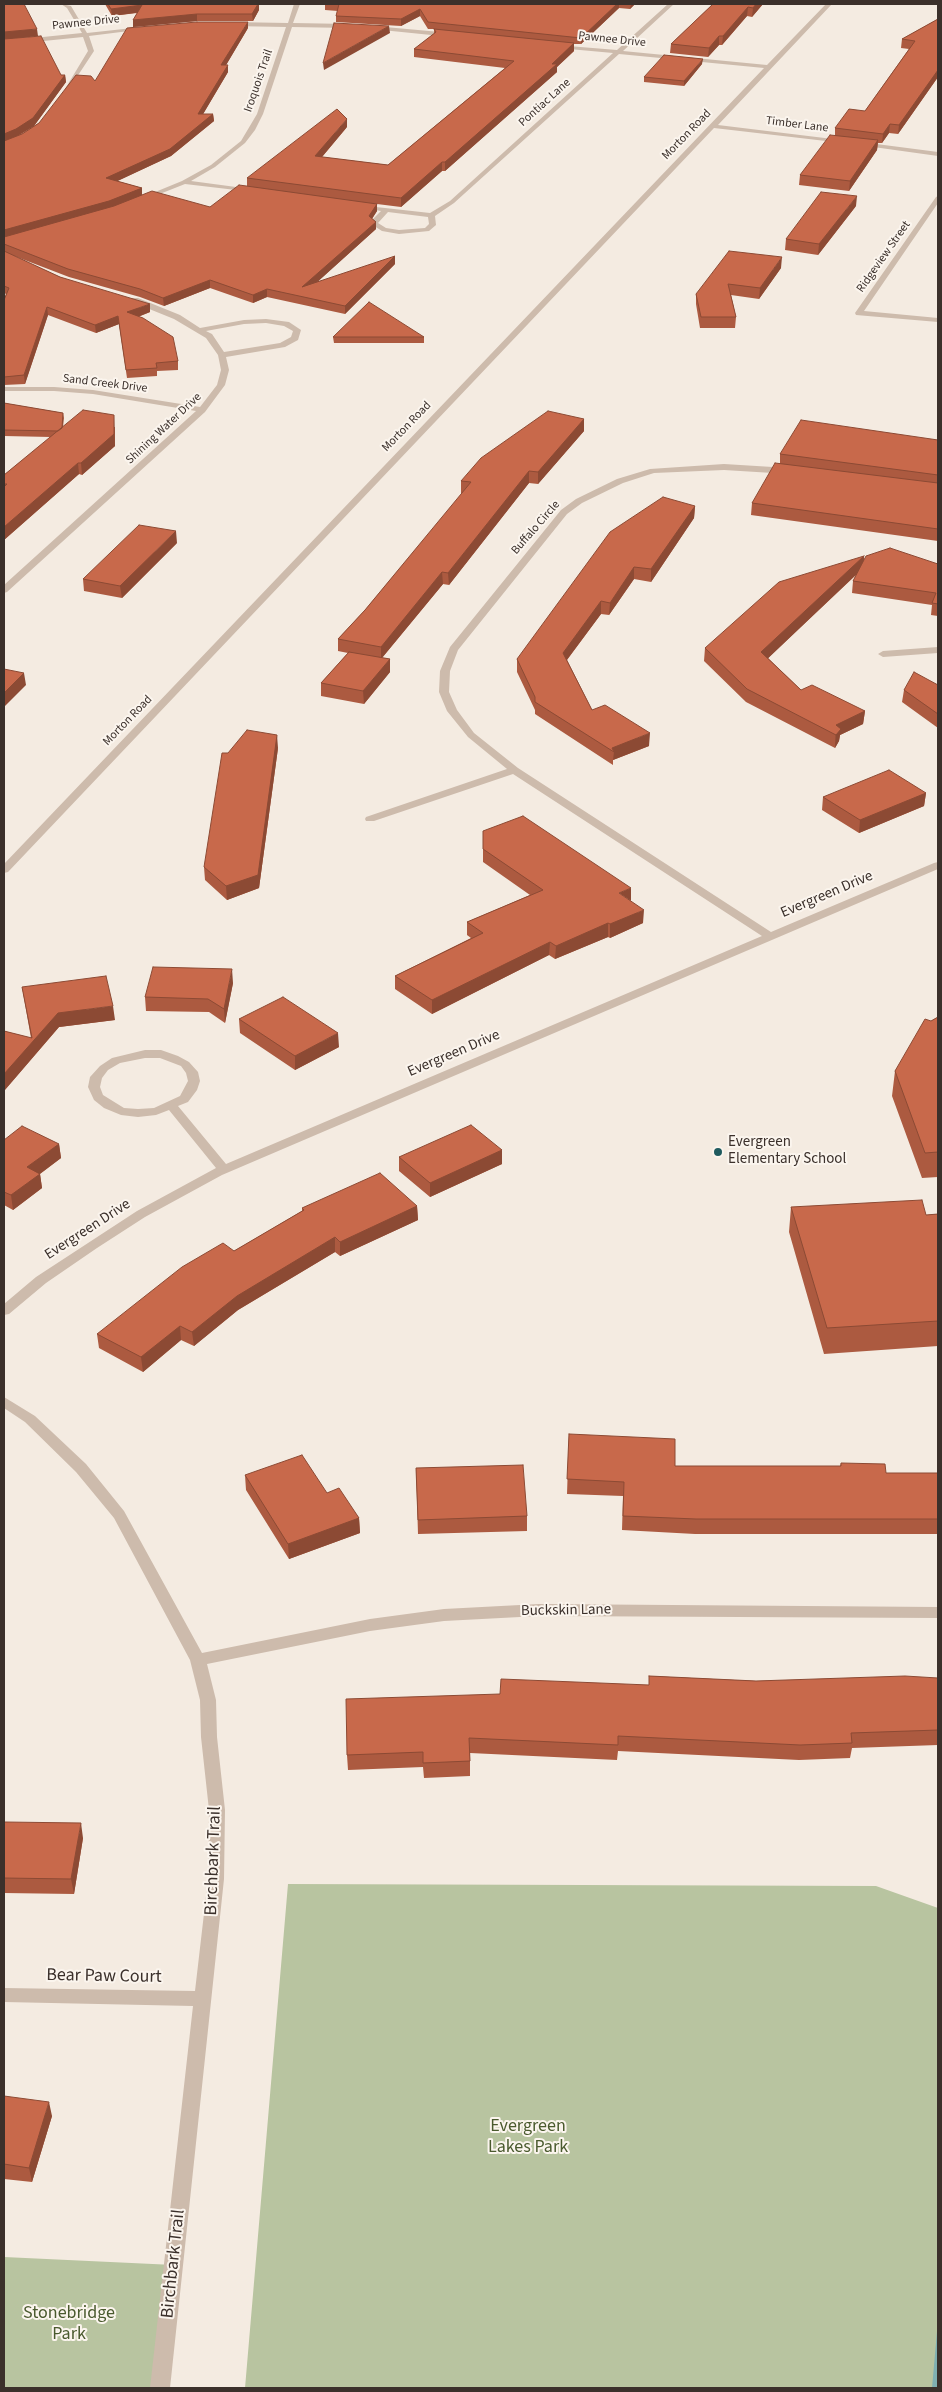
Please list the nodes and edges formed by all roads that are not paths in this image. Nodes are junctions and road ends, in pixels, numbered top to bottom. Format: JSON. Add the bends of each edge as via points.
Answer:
{"nodes":[{"id":1,"x":64,"y":4,"type":"edge"},
{"id":2,"x":297,"y":4,"type":"edge"},
{"id":3,"x":671,"y":4,"type":"edge"},
{"id":4,"x":830,"y":4,"type":"edge"},
{"id":5,"x":224,"y":24,"type":"edge"},
{"id":6,"x":291,"y":24,"type":"junction"},
{"id":7,"x":360,"y":26,"type":"edge"},
{"id":8,"x":368,"y":27,"type":"edge"},
{"id":9,"x":150,"y":28,"type":"edge"},
{"id":10,"x":85,"y":34,"type":"junction"},
{"id":11,"x":462,"y":36,"type":"edge"},
{"id":12,"x":4,"y":42,"type":"edge"},
{"id":13,"x":550,"y":45,"type":"edge"},
{"id":14,"x":618,"y":52,"type":"junction"},
{"id":15,"x":769,"y":67,"type":"junction"},
{"id":16,"x":63,"y":94,"type":"edge"},
{"id":17,"x":713,"y":126,"type":"junction"},
{"id":18,"x":938,"y":154,"type":"edge"},
{"id":19,"x":184,"y":182,"type":"junction"},
{"id":20,"x":262,"y":193,"type":"edge"},
{"id":21,"x":938,"y":198,"type":"edge"},
{"id":22,"x":136,"y":202,"type":"edge"},
{"id":23,"x":348,"y":204,"type":"edge"},
{"id":24,"x":387,"y":209,"type":"junction"},
{"id":25,"x":431,"y":215,"type":"junction"},
{"id":26,"x":129,"y":299,"type":"edge"},
{"id":27,"x":938,"y":320,"type":"edge"},
{"id":28,"x":200,"y":330,"type":"junction"},
{"id":29,"x":222,"y":355,"type":"junction"},
{"id":30,"x":4,"y":389,"type":"edge"},
{"id":31,"x":202,"y":410,"type":"junction"},
{"id":32,"x":800,"y":473,"type":"edge"},
{"id":33,"x":4,"y":590,"type":"edge"},
{"id":34,"x":938,"y":650,"type":"edge"},
{"id":35,"x":883,"y":654,"type":"dead end"},
{"id":36,"x":514,"y":770,"type":"junction"},
{"id":37,"x":370,"y":819,"type":"dead end"},
{"id":38,"x":938,"y":865,"type":"edge"},
{"id":39,"x":4,"y":870,"type":"edge"},
{"id":40,"x":770,"y":936,"type":"junction"},
{"id":41,"x":172,"y":1106,"type":"junction"},
{"id":42,"x":224,"y":1170,"type":"junction"},
{"id":43,"x":4,"y":1311,"type":"edge"},
{"id":44,"x":4,"y":1402,"type":"edge"},
{"id":45,"x":938,"y":1612,"type":"edge"},
{"id":46,"x":198,"y":1660,"type":"junction"},
{"id":47,"x":4,"y":1995,"type":"edge"},
{"id":48,"x":204,"y":1999,"type":"junction"},
{"id":49,"x":160,"y":2388,"type":"edge"}],
"edges":[{"from":1,"to":10,"type":"street"},
{"from":2,"to":6,"type":"street","name":"Iroquois Trail"},
{"from":3,"to":14,"type":"street","name":"Pontiac Lane"},
{"from":4,"to":15,"type":"street","name":"Morton Road"},
{"from":5,"to":6,"type":"street"},
{"from":6,"to":7,"type":"street"},
{"from":6,"to":19,"type":"street","name":"Iroquois Trail","via":[[252,130],[230,154]]},
{"from":8,"to":11,"type":"street"},
{"from":9,"to":10,"type":"street","name":"Pawnee Drive"},
{"from":10,"to":12,"type":"street","name":"Pawnee Drive"},
{"from":10,"to":16,"type":"street","via":[[91,48],[89,58]]},
{"from":13,"to":14,"type":"street","name":"Pawnee Drive"},
{"from":14,"to":15,"type":"street","name":"Pawnee Drive"},
{"from":14,"to":25,"type":"street","name":"Pontiac Lane","via":[[452,202]]},
{"from":15,"to":17,"type":"street","name":"Morton Road"},
{"from":17,"to":18,"type":"street","name":"Timber Lane"},
{"from":17,"to":39,"type":"street","name":"Morton Road"},
{"from":19,"to":20,"type":"street"},
{"from":19,"to":22,"type":"street","name":"Iroquois Trail"},
{"from":21,"to":27,"type":"street","name":"Ridgeview Street","via":[[859,312]]},
{"from":23,"to":24,"type":"street"},
{"from":24,"to":25,"type":"street"},
{"from":24,"to":25,"type":"street","name":"Pontiac Lane","via":[[374,220],[374,224],[384,230],[427,230],[434,225]]},
{"from":26,"to":28,"type":"street","via":[[160,308]]},
{"from":28,"to":29,"type":"street","via":[[216,344]]},
{"from":28,"to":29,"type":"street","via":[[266,321],[286,324],[297,330],[295,338],[282,344]]},
{"from":29,"to":31,"type":"street","name":"Shining Water Drive","via":[[221,385]]},
{"from":30,"to":31,"type":"street","name":"Sand Creek Drive","via":[[93,392]]},
{"from":31,"to":33,"type":"street","name":"Shining Water Drive"},
{"from":32,"to":36,"type":"street","name":"Buffalo Circle","via":[[724,467],[653,471],[604,487],[564,512],[453,649],[445,671],[444,692],[452,711],[471,735]]},
{"from":34,"to":35,"type":"street"},
{"from":36,"to":37,"type":"street"},
{"from":36,"to":40,"type":"street","name":"Buffalo Circle"},
{"from":38,"to":40,"type":"street","name":"Evergreen Drive"},
{"from":40,"to":42,"type":"street","name":"Evergreen Drive"},
{"from":41,"to":41,"type":"street","via":[[187,1095],[194,1081],[192,1072],[174,1058],[161,1054],[130,1056],[104,1068],[96,1077],[94,1087],[98,1097],[108,1106],[138,1113]]},
{"from":41,"to":42,"type":"street"},
{"from":42,"to":43,"type":"street","name":"Evergreen Drive","via":[[141,1214],[92,1245],[41,1280]]},
{"from":44,"to":46,"type":"street","name":"Birchbark Trail","via":[[30,1419],[81,1468],[119,1515]]},
{"from":45,"to":46,"type":"street","name":"Buckskin Lane","via":[[539,1610],[444,1615],[370,1625]]},
{"from":46,"to":48,"type":"street","name":"Birchbark Trail","via":[[208,1700],[217,1810],[216,1878]]},
{"from":47,"to":48,"type":"street","name":"Bear Paw Court"},
{"from":48,"to":49,"type":"street","name":"Birchbark Trail"}]}
